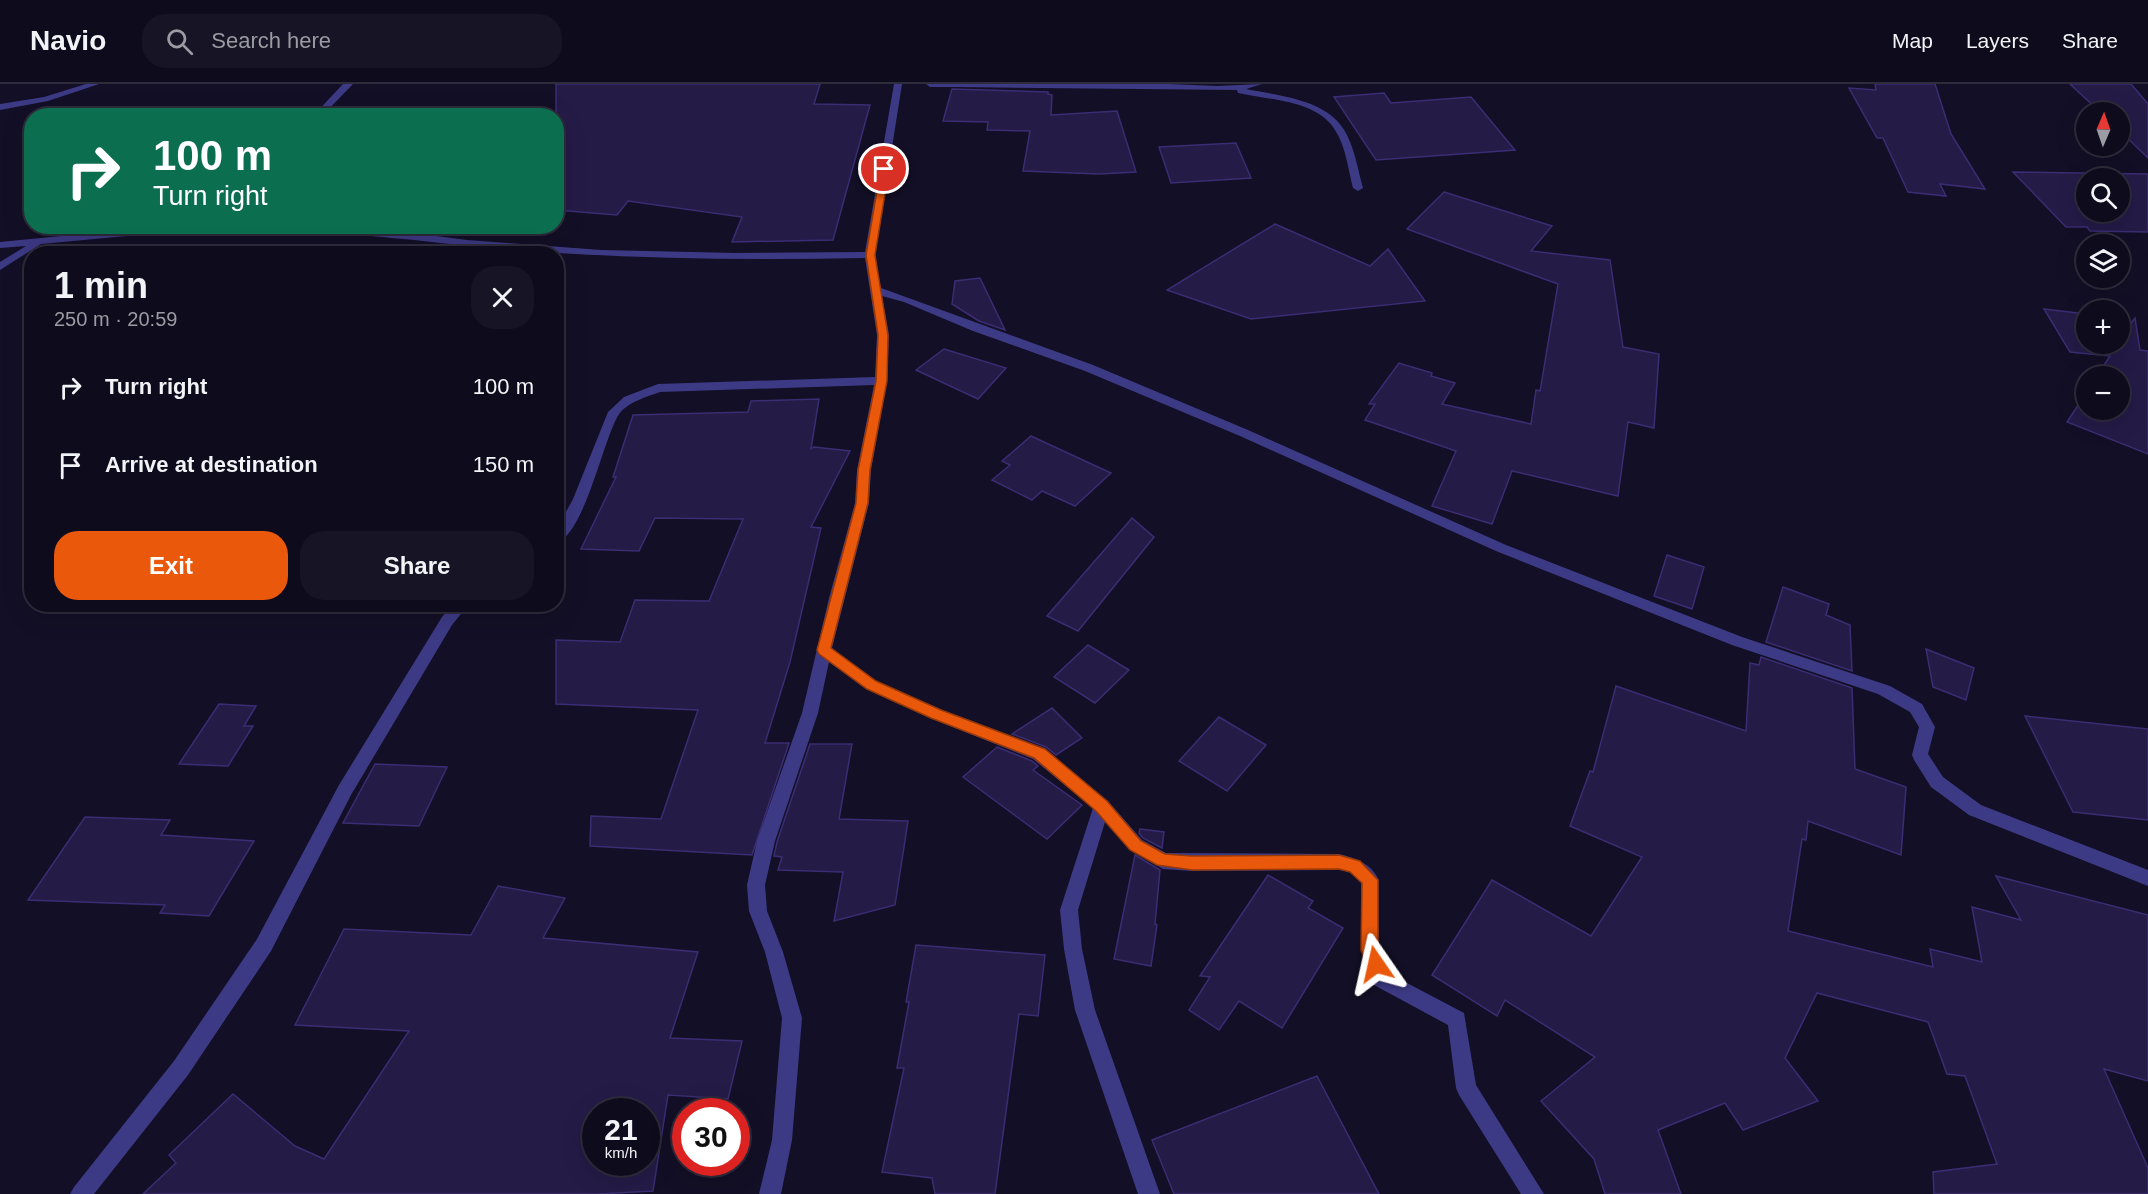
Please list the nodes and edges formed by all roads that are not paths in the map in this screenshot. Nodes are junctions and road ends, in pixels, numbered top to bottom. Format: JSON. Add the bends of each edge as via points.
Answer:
{"nodes":[{"id":1,"x":95,"y":84,"type":"edge"},
{"id":2,"x":349,"y":84,"type":"edge"},
{"id":3,"x":898,"y":84,"type":"edge"},
{"id":4,"x":930,"y":84,"type":"edge"},
{"id":5,"x":1258,"y":84,"type":"edge"},
{"id":6,"x":1152,"y":85,"type":"edge"},
{"id":7,"x":1235,"y":90,"type":"junction"},
{"id":8,"x":0,"y":107,"type":"edge"},
{"id":9,"x":324,"y":108,"type":"edge"},
{"id":10,"x":1358,"y":189,"type":"dead end"},
{"id":11,"x":120,"y":234,"type":"edge"},
{"id":12,"x":399,"y":234,"type":"edge"},
{"id":13,"x":39,"y":242,"type":"junction"},
{"id":14,"x":0,"y":245,"type":"edge"},
{"id":15,"x":33,"y":246,"type":"edge"},
{"id":16,"x":498,"y":246,"type":"edge"},
{"id":17,"x":564,"y":250,"type":"edge"},
{"id":18,"x":24,"y":252,"type":"edge"},
{"id":19,"x":870,"y":255,"type":"junction"},
{"id":20,"x":0,"y":267,"type":"edge"},
{"id":21,"x":875,"y":290,"type":"junction"},
{"id":22,"x":881,"y":381,"type":"junction"},
{"id":23,"x":564,"y":529,"type":"edge"},
{"id":24,"x":455,"y":612,"type":"edge"},
{"id":25,"x":824,"y":650,"type":"junction"},
{"id":26,"x":1102,"y":806,"type":"junction"},
{"id":27,"x":2148,"y":878,"type":"edge"},
{"id":28,"x":81,"y":1194,"type":"edge"},
{"id":29,"x":770,"y":1194,"type":"edge"},
{"id":30,"x":1149,"y":1194,"type":"edge"},
{"id":31,"x":1533,"y":1194,"type":"edge"}],
"edges":[{"from":1,"to":8,"type":"street"},
{"from":2,"to":9,"type":"street"},
{"from":3,"to":19,"type":"street"},
{"from":4,"to":6,"type":"street"},
{"from":5,"to":7,"type":"street"},
{"from":6,"to":7,"type":"street"},
{"from":7,"to":10,"type":"street","via":[[1283,99],[1316,110],[1336,123]]},
{"from":11,"to":13,"type":"street"},
{"from":12,"to":16,"type":"street"},
{"from":13,"to":14,"type":"street"},
{"from":13,"to":15,"type":"street"},
{"from":17,"to":19,"type":"street","via":[[718,256]]},
{"from":18,"to":20,"type":"street"},
{"from":19,"to":21,"type":"street"},
{"from":21,"to":22,"type":"street","via":[[883,335]]},
{"from":21,"to":27,"type":"street","via":[[1089,368],[1512,552],[1737,640],[1884,690],[1916,708],[1926,727],[1920,755],[1937,782],[1975,810]]},
{"from":22,"to":23,"type":"street","via":[[658,388],[628,400],[614,412]]},
{"from":22,"to":25,"type":"street","via":[[864,470],[862,503]]},
{"from":24,"to":28,"type":"street","via":[[367,753],[264,945],[181,1068]]},
{"from":25,"to":26,"type":"street","via":[[872,685],[1040,753]]},
{"from":25,"to":29,"type":"street","via":[[810,713],[766,841],[756,885],[758,911],[774,951],[792,1018],[782,1140]]},
{"from":26,"to":30,"type":"street","via":[[1069,910],[1073,949],[1085,1010]]},
{"from":26,"to":31,"type":"street","via":[[1136,846],[1163,861],[1339,862],[1355,866],[1370,880],[1370,950],[1381,979],[1457,1020],[1467,1088]]}]}
